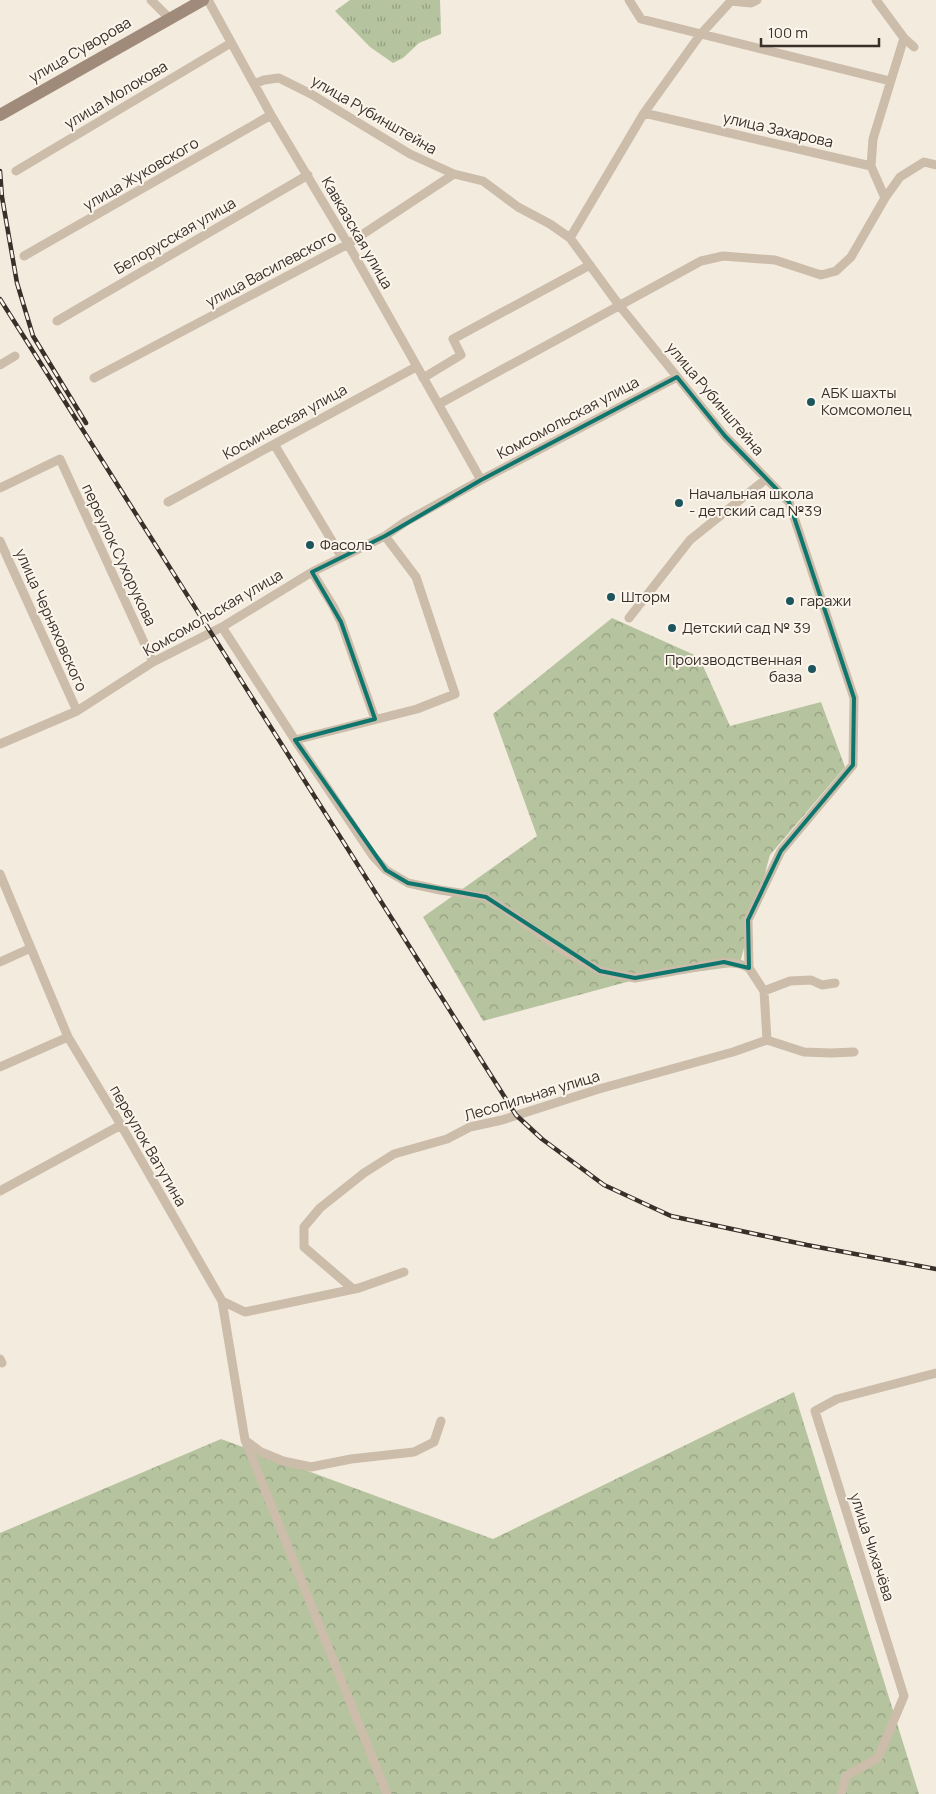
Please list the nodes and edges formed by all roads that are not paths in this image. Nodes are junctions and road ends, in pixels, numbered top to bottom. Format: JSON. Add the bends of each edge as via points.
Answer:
{"nodes":[{"id":1,"x":151,"y":0,"type":"edge"},
{"id":2,"x":203,"y":0,"type":"edge"},
{"id":3,"x":208,"y":0,"type":"edge"},
{"id":4,"x":629,"y":0,"type":"edge"},
{"id":5,"x":731,"y":0,"type":"edge"},
{"id":6,"x":757,"y":0,"type":"edge"},
{"id":7,"x":876,"y":0,"type":"edge"},
{"id":8,"x":169,"y":18,"type":"junction"},
{"id":9,"x":700,"y":35,"type":"junction"},
{"id":10,"x":904,"y":38,"type":"junction"},
{"id":11,"x":231,"y":43,"type":"junction"},
{"id":12,"x":914,"y":47,"type":"dead end"},
{"id":13,"x":890,"y":80,"type":"junction"},
{"id":14,"x":254,"y":84,"type":"junction"},
{"id":15,"x":644,"y":113,"type":"junction"},
{"id":16,"x":0,"y":115,"type":"edge"},
{"id":17,"x":271,"y":115,"type":"junction"},
{"id":18,"x":936,"y":165,"type":"edge"},
{"id":19,"x":871,"y":166,"type":"junction"},
{"id":20,"x":16,"y":171,"type":"dead end"},
{"id":21,"x":454,"y":174,"type":"junction"},
{"id":22,"x":308,"y":175,"type":"junction"},
{"id":23,"x":885,"y":198,"type":"junction"},
{"id":24,"x":570,"y":238,"type":"junction"},
{"id":25,"x":348,"y":244,"type":"junction"},
{"id":26,"x":24,"y":256,"type":"dead end"},
{"id":27,"x":590,"y":265,"type":"junction"},
{"id":28,"x":619,"y":305,"type":"junction"},
{"id":29,"x":57,"y":321,"type":"dead end"},
{"id":30,"x":16,"y":356,"type":"dead end"},
{"id":31,"x":0,"y":365,"type":"edge"},
{"id":32,"x":416,"y":367,"type":"junction"},
{"id":33,"x":677,"y":377,"type":"junction"},
{"id":34,"x":94,"y":378,"type":"dead end"},
{"id":35,"x":423,"y":378,"type":"junction"},
{"id":36,"x":439,"y":404,"type":"junction"},
{"id":37,"x":274,"y":444,"type":"junction"},
{"id":38,"x":766,"y":479,"type":"junction"},
{"id":39,"x":481,"y":480,"type":"junction"},
{"id":40,"x":0,"y":488,"type":"edge"},
{"id":41,"x":168,"y":502,"type":"dead end"},
{"id":42,"x":385,"y":536,"type":"junction"},
{"id":43,"x":0,"y":541,"type":"edge"},
{"id":44,"x":341,"y":556,"type":"junction"},
{"id":45,"x":312,"y":572,"type":"junction"},
{"id":46,"x":628,"y":618,"type":"dead end"},
{"id":47,"x":222,"y":627,"type":"junction"},
{"id":48,"x":153,"y":662,"type":"junction"},
{"id":49,"x":77,"y":711,"type":"junction"},
{"id":50,"x":376,"y":719,"type":"junction"},
{"id":51,"x":295,"y":740,"type":"junction"},
{"id":52,"x":0,"y":744,"type":"edge"},
{"id":53,"x":0,"y":874,"type":"edge"},
{"id":54,"x":31,"y":948,"type":"junction"},
{"id":55,"x":0,"y":962,"type":"edge"},
{"id":56,"x":749,"y":968,"type":"junction"},
{"id":57,"x":835,"y":983,"type":"dead end"},
{"id":58,"x":764,"y":991,"type":"junction"},
{"id":59,"x":68,"y":1037,"type":"junction"},
{"id":60,"x":768,"y":1040,"type":"junction"},
{"id":61,"x":854,"y":1052,"type":"dead end"},
{"id":62,"x":0,"y":1067,"type":"edge"},
{"id":63,"x":121,"y":1125,"type":"junction"},
{"id":64,"x":0,"y":1191,"type":"edge"},
{"id":65,"x":404,"y":1272,"type":"dead end"},
{"id":66,"x":353,"y":1289,"type":"junction"},
{"id":67,"x":222,"y":1301,"type":"junction"},
{"id":68,"x":936,"y":1373,"type":"edge"},
{"id":69,"x":441,"y":1421,"type":"dead end"},
{"id":70,"x":245,"y":1440,"type":"junction"},
{"id":71,"x":387,"y":1794,"type":"edge"},
{"id":72,"x":841,"y":1794,"type":"edge"}],
"edges":[{"from":1,"to":8,"type":"street"},
{"from":2,"to":8,"type":"street","name":"улица Суворова"},
{"from":3,"to":11,"type":"street","name":"Кавказская улица"},
{"from":4,"to":9,"type":"street","via":[[640,20]]},
{"from":5,"to":6,"type":"street","via":[[751,3]]},
{"from":5,"to":9,"type":"street"},
{"from":7,"to":10,"type":"street"},
{"from":8,"to":16,"type":"street","name":"улица Суворова"},
{"from":9,"to":13,"type":"street"},
{"from":9,"to":15,"type":"street"},
{"from":10,"to":12,"type":"street"},
{"from":10,"to":13,"type":"street"},
{"from":11,"to":14,"type":"street","name":"Кавказская улица"},
{"from":11,"to":20,"type":"street","name":"улица Молокова"},
{"from":13,"to":19,"type":"street","via":[[873,139]]},
{"from":14,"to":17,"type":"street","name":"Кавказская улица"},
{"from":14,"to":21,"type":"street","name":"улица Рубинштейна","via":[[279,78],[410,154]]},
{"from":15,"to":19,"type":"street","name":"улица Захарова"},
{"from":15,"to":24,"type":"street"},
{"from":17,"to":22,"type":"street","name":"Кавказская улица"},
{"from":17,"to":26,"type":"street","name":"улица Жуковского"},
{"from":18,"to":23,"type":"street","via":[[924,162],[900,177]]},
{"from":19,"to":23,"type":"street"},
{"from":21,"to":24,"type":"street","name":"улица Рубинштейна","via":[[483,181],[518,207]]},
{"from":21,"to":25,"type":"street","name":"улица Василевского"},
{"from":22,"to":25,"type":"street","name":"Кавказская улица"},
{"from":22,"to":29,"type":"street","name":"Белорусская улица"},
{"from":23,"to":28,"type":"street","via":[[851,256],[836,271],[821,275],[775,260],[723,256],[701,260]]},
{"from":24,"to":27,"type":"street","name":"улица Рубинштейна"},
{"from":25,"to":32,"type":"street","name":"Кавказская улица"},
{"from":25,"to":34,"type":"street","name":"улица Василевского"},
{"from":27,"to":28,"type":"street","name":"улица Рубинштейна"},
{"from":27,"to":35,"type":"street","via":[[453,339],[461,355]]},
{"from":28,"to":33,"type":"street","name":"улица Рубинштейна"},
{"from":28,"to":36,"type":"street"},
{"from":30,"to":31,"type":"street"},
{"from":32,"to":35,"type":"street","name":"Кавказская улица"},
{"from":32,"to":37,"type":"street","name":"Космическая улица"},
{"from":33,"to":38,"type":"street","name":"улица Рубинштейна","via":[[724,436]]},
{"from":33,"to":39,"type":"street","name":"Комсомольская улица"},
{"from":35,"to":36,"type":"street","name":"Кавказская улица"},
{"from":36,"to":39,"type":"street","name":"Кавказская улица"},
{"from":37,"to":41,"type":"street","name":"Космическая улица"},
{"from":37,"to":44,"type":"street"},
{"from":38,"to":46,"type":"street","via":[[690,540]]},
{"from":38,"to":56,"type":"street","name":"улица Рубинштейна","via":[[789,502],[854,698],[853,764],[781,851],[748,920]]},
{"from":39,"to":42,"type":"street","name":"Комсомольская улица"},
{"from":40,"to":48,"type":"street","name":"переулок Сухорукова","via":[[60,459]]},
{"from":42,"to":44,"type":"street","name":"Комсомольская улица"},
{"from":42,"to":50,"type":"street","via":[[416,577],[455,694],[417,709]]},
{"from":43,"to":49,"type":"street","name":"улица Черняховского"},
{"from":44,"to":45,"type":"street","name":"Комсомольская улица"},
{"from":45,"to":47,"type":"street","name":"Комсомольская улица"},
{"from":45,"to":50,"type":"street","via":[[341,622]]},
{"from":47,"to":48,"type":"street","name":"Комсомольская улица"},
{"from":47,"to":51,"type":"street"},
{"from":48,"to":49,"type":"street","name":"Комсомольская улица"},
{"from":49,"to":52,"type":"street","name":"Комсомольская улица"},
{"from":50,"to":51,"type":"street"},
{"from":51,"to":56,"type":"street","via":[[373,856],[386,870],[408,883],[486,897],[558,947],[600,971],[635,978],[724,962]]},
{"from":53,"to":54,"type":"street","name":"переулок Ватутина"},
{"from":54,"to":55,"type":"street"},
{"from":54,"to":59,"type":"street","name":"переулок Ватутина"},
{"from":56,"to":58,"type":"street"},
{"from":57,"to":58,"type":"street","via":[[790,981]]},
{"from":58,"to":60,"type":"street"},
{"from":59,"to":62,"type":"street"},
{"from":59,"to":63,"type":"street","name":"переулок Ватутина"},
{"from":60,"to":61,"type":"street","via":[[804,1052]]},
{"from":60,"to":66,"type":"street","name":"Лесопильная улица","via":[[470,1128],[447,1139],[394,1154],[320,1208],[304,1227],[304,1247]]},
{"from":63,"to":64,"type":"street"},
{"from":63,"to":67,"type":"street","name":"переулок Ватутина"},
{"from":65,"to":66,"type":"street"},
{"from":66,"to":67,"type":"street","via":[[245,1312]]},
{"from":67,"to":70,"type":"street","name":"переулок Ватутина"},
{"from":68,"to":72,"type":"street","name":"улица Чихачёва","via":[[837,1399],[815,1410],[904,1696],[878,1758],[846,1776]]},
{"from":69,"to":70,"type":"street","via":[[434,1442],[414,1452],[311,1467],[261,1452]]},
{"from":70,"to":71,"type":"street","name":"переулок Ватутина"}]}
